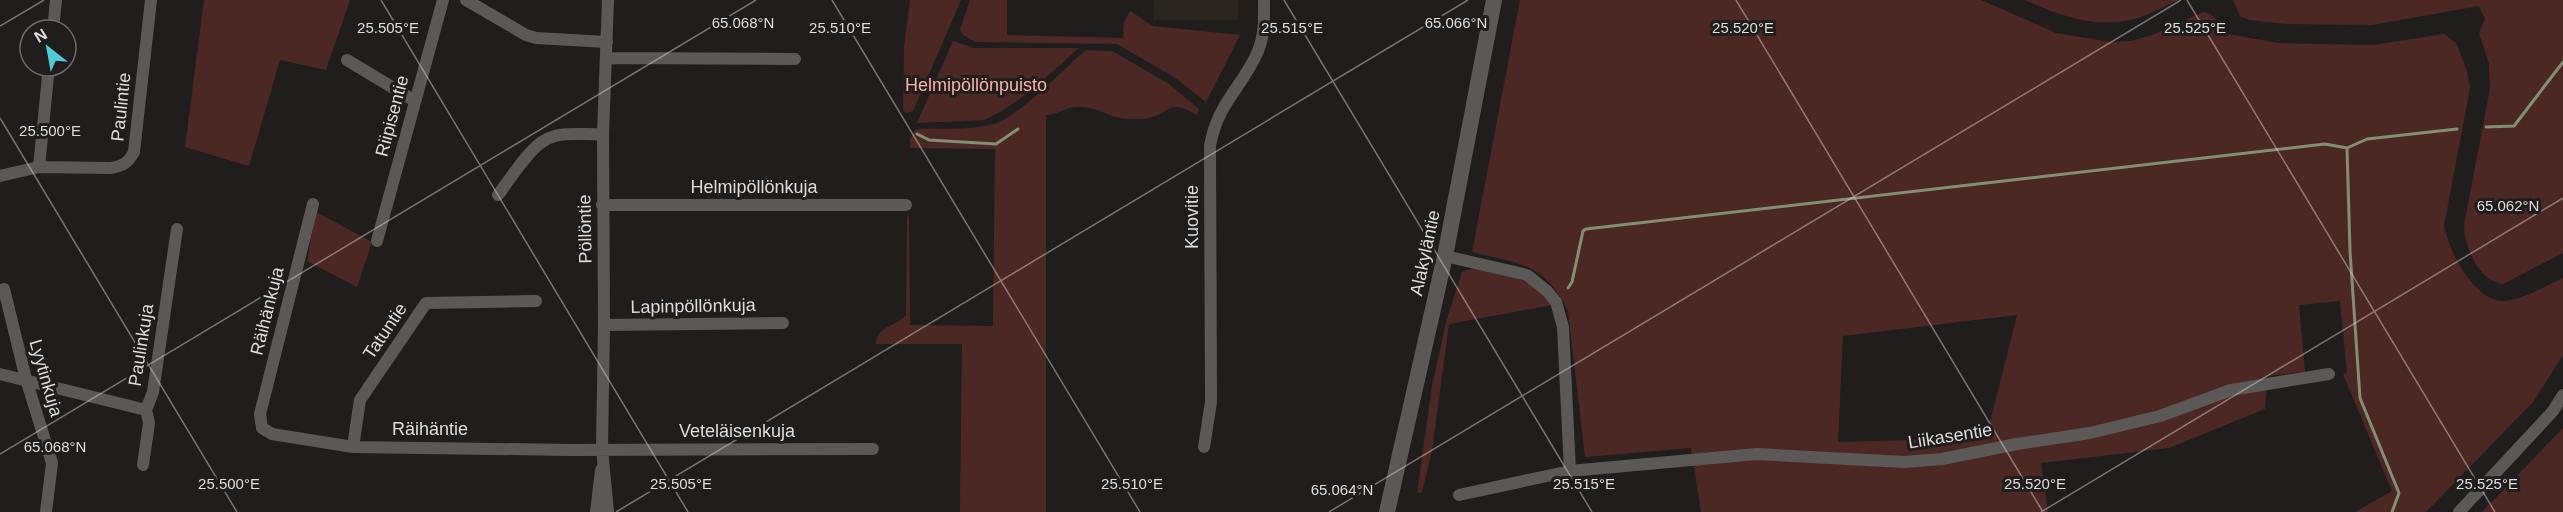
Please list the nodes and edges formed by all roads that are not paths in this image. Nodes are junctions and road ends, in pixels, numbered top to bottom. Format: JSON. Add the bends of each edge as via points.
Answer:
{"nodes":[{"id":1,"x":56,"y":0,"type":"edge"},
{"id":2,"x":151,"y":0,"type":"edge"},
{"id":3,"x":443,"y":0,"type":"edge"},
{"id":4,"x":466,"y":0,"type":"edge"},
{"id":5,"x":608,"y":0,"type":"edge"},
{"id":6,"x":1264,"y":0,"type":"edge"},
{"id":7,"x":1494,"y":0,"type":"edge"},
{"id":8,"x":54,"y":18,"type":"edge"},
{"id":9,"x":607,"y":42,"type":"junction"},
{"id":10,"x":606,"y":58,"type":"junction"},
{"id":11,"x":795,"y":59,"type":"dead end"},
{"id":12,"x":347,"y":60,"type":"dead end"},
{"id":13,"x":48,"y":78,"type":"edge"},
{"id":14,"x":414,"y":101,"type":"junction"},
{"id":15,"x":603,"y":134,"type":"junction"},
{"id":16,"x":39,"y":167,"type":"junction"},
{"id":17,"x":0,"y":176,"type":"edge"},
{"id":18,"x":498,"y":195,"type":"dead end"},
{"id":19,"x":313,"y":204,"type":"dead end"},
{"id":20,"x":602,"y":205,"type":"junction"},
{"id":21,"x":906,"y":205,"type":"dead end"},
{"id":22,"x":177,"y":229,"type":"dead end"},
{"id":23,"x":377,"y":241,"type":"dead end"},
{"id":24,"x":1445,"y":256,"type":"junction"},
{"id":25,"x":4,"y":289,"type":"dead end"},
{"id":26,"x":536,"y":301,"type":"dead end"},
{"id":27,"x":783,"y":323,"type":"dead end"},
{"id":28,"x":604,"y":325,"type":"junction"},
{"id":29,"x":0,"y":374,"type":"edge"},
{"id":30,"x":2329,"y":374,"type":"dead end"},
{"id":31,"x":26,"y":379,"type":"junction"},
{"id":32,"x":2563,"y":395,"type":"edge"},
{"id":33,"x":146,"y":410,"type":"junction"},
{"id":34,"x":262,"y":428,"type":"joint"},
{"id":35,"x":353,"y":447,"type":"junction"},
{"id":36,"x":1204,"y":447,"type":"dead end"},
{"id":37,"x":873,"y":448,"type":"dead end"},
{"id":38,"x":603,"y":453,"type":"junction"},
{"id":39,"x":143,"y":465,"type":"dead end"},
{"id":40,"x":1570,"y":471,"type":"junction"},
{"id":41,"x":1460,"y":495,"type":"dead end"},
{"id":42,"x":46,"y":512,"type":"edge"},
{"id":43,"x":596,"y":512,"type":"edge"},
{"id":44,"x":608,"y":512,"type":"edge"},
{"id":45,"x":1387,"y":512,"type":"edge"},
{"id":46,"x":2459,"y":512,"type":"edge"}],
"edges":[{"from":1,"to":8,"type":"street"},
{"from":2,"to":16,"type":"street","name":"Paulintie","via":[[134,152],[129,161],[111,168]]},
{"from":3,"to":14,"type":"street","name":"Riipisentie"},
{"from":4,"to":9,"type":"street","via":[[536,38]]},
{"from":5,"to":9,"type":"street","name":"Pöllöntie"},
{"from":6,"to":36,"type":"street","name":"Kuovitie","via":[[1264,30],[1258,51],[1220,111],[1210,146],[1211,402]]},
{"from":7,"to":24,"type":"main road","name":"Alakyläntie"},
{"from":9,"to":10,"type":"street","name":"Pöllöntie"},
{"from":10,"to":11,"type":"street"},
{"from":10,"to":15,"type":"street","name":"Pöllöntie"},
{"from":12,"to":14,"type":"street"},
{"from":13,"to":16,"type":"street"},
{"from":14,"to":23,"type":"street","name":"Riipisentie"},
{"from":15,"to":18,"type":"street","via":[[548,138]]},
{"from":15,"to":20,"type":"street","name":"Pöllöntie"},
{"from":16,"to":17,"type":"street"},
{"from":19,"to":34,"type":"street","name":"Räihänkuja","via":[[260,414]]},
{"from":20,"to":21,"type":"street","name":"Helmipöllönkuja"},
{"from":20,"to":28,"type":"street","name":"Pöllöntie"},
{"from":22,"to":33,"type":"street","name":"Paulinkuja","via":[[153,392]]},
{"from":24,"to":40,"type":"street","via":[[1527,275],[1556,302],[1563,327]]},
{"from":24,"to":45,"type":"main road","name":"Alakyläntie"},
{"from":25,"to":31,"type":"street","name":"Lyytinkuja"},
{"from":26,"to":35,"type":"street","name":"Tatuntie","via":[[426,303],[360,400]]},
{"from":27,"to":28,"type":"street","name":"Lapinpöllönkuja"},
{"from":28,"to":38,"type":"street","name":"Pöllöntie"},
{"from":29,"to":31,"type":"street"},
{"from":30,"to":40,"type":"street","name":"Liikasentie","via":[[2230,390],[2160,416],[2090,433],[1942,459],[1904,462],[1757,454]]},
{"from":31,"to":33,"type":"street"},
{"from":31,"to":42,"type":"street","name":"Lyytinkuja","via":[[52,463]]},
{"from":32,"to":46,"type":"street","via":[[2553,411]]},
{"from":33,"to":39,"type":"street","name":"Paulinkuja","via":[[149,423]]},
{"from":34,"to":35,"type":"street","name":"Räihäntie","via":[[272,434]]},
{"from":35,"to":38,"type":"street","name":"Räihäntie"},
{"from":37,"to":38,"type":"street","name":"Veteläisenkuja"},
{"from":38,"to":43,"type":"street","name":"Pöllöntie"},
{"from":38,"to":44,"type":"street","name":"Pöllöntie"},
{"from":40,"to":41,"type":"street","name":"Liikasentie"}]}
